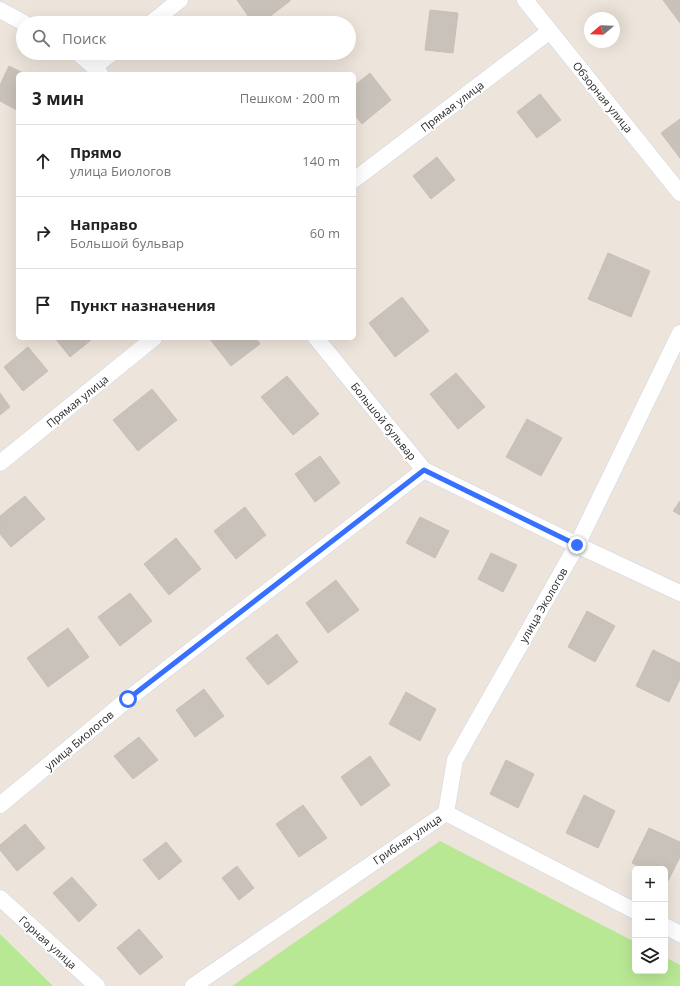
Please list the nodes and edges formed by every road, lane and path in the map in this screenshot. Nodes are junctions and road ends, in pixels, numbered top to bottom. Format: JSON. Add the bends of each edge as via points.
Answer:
{"nodes":[{"id":1,"x":180,"y":0,"type":"edge"},
{"id":2,"x":525,"y":0,"type":"edge"},
{"id":3,"x":0,"y":10,"type":"edge"},
{"id":4,"x":160,"y":16,"type":"edge"},
{"id":5,"x":16,"y":19,"type":"edge"},
{"id":6,"x":550,"y":31,"type":"junction"},
{"id":7,"x":86,"y":60,"type":"edge"},
{"id":8,"x":106,"y":60,"type":"edge"},
{"id":9,"x":97,"y":70,"type":"edge"},
{"id":10,"x":356,"y":178,"type":"edge"},
{"id":11,"x":680,"y":193,"type":"edge"},
{"id":12,"x":680,"y":333,"type":"edge"},
{"id":13,"x":152,"y":340,"type":"edge"},
{"id":14,"x":318,"y":340,"type":"edge"},
{"id":15,"x":0,"y":463,"type":"edge"},
{"id":16,"x":424,"y":470,"type":"junction"},
{"id":17,"x":577,"y":545,"type":"junction"},
{"id":18,"x":680,"y":593,"type":"edge"},
{"id":19,"x":0,"y":805,"type":"edge"},
{"id":20,"x":446,"y":813,"type":"junction"},
{"id":21,"x":0,"y":898,"type":"edge"},
{"id":22,"x":632,"y":909,"type":"edge"},
{"id":23,"x":668,"y":928,"type":"edge"},
{"id":24,"x":680,"y":934,"type":"edge"},
{"id":25,"x":97,"y":986,"type":"edge"},
{"id":26,"x":193,"y":986,"type":"edge"}],
"edges":[{"from":1,"to":4,"type":"street"},
{"from":2,"to":6,"type":"street","name":"Обзорная улица"},
{"from":3,"to":5,"type":"street"},
{"from":6,"to":10,"type":"street","name":"Прямая улица"},
{"from":6,"to":11,"type":"street","name":"Обзорная улица"},
{"from":7,"to":9,"type":"street"},
{"from":8,"to":9,"type":"street"},
{"from":12,"to":17,"type":"street","name":"улица Экологов"},
{"from":13,"to":15,"type":"street","name":"Прямая улица"},
{"from":14,"to":16,"type":"street","name":"Большой бульвар"},
{"from":16,"to":17,"type":"street","name":"Большой бульвар"},
{"from":16,"to":19,"type":"street","name":"улица Биологов","via":[[128,699]]},
{"from":17,"to":18,"type":"street","name":"Большой бульвар"},
{"from":17,"to":20,"type":"street","name":"улица Экологов","via":[[455,760]]},
{"from":20,"to":22,"type":"street","name":"Грибная улица"},
{"from":20,"to":26,"type":"street","name":"Грибная улица"},
{"from":21,"to":25,"type":"street","name":"Горная улица"},
{"from":23,"to":24,"type":"street"}]}
